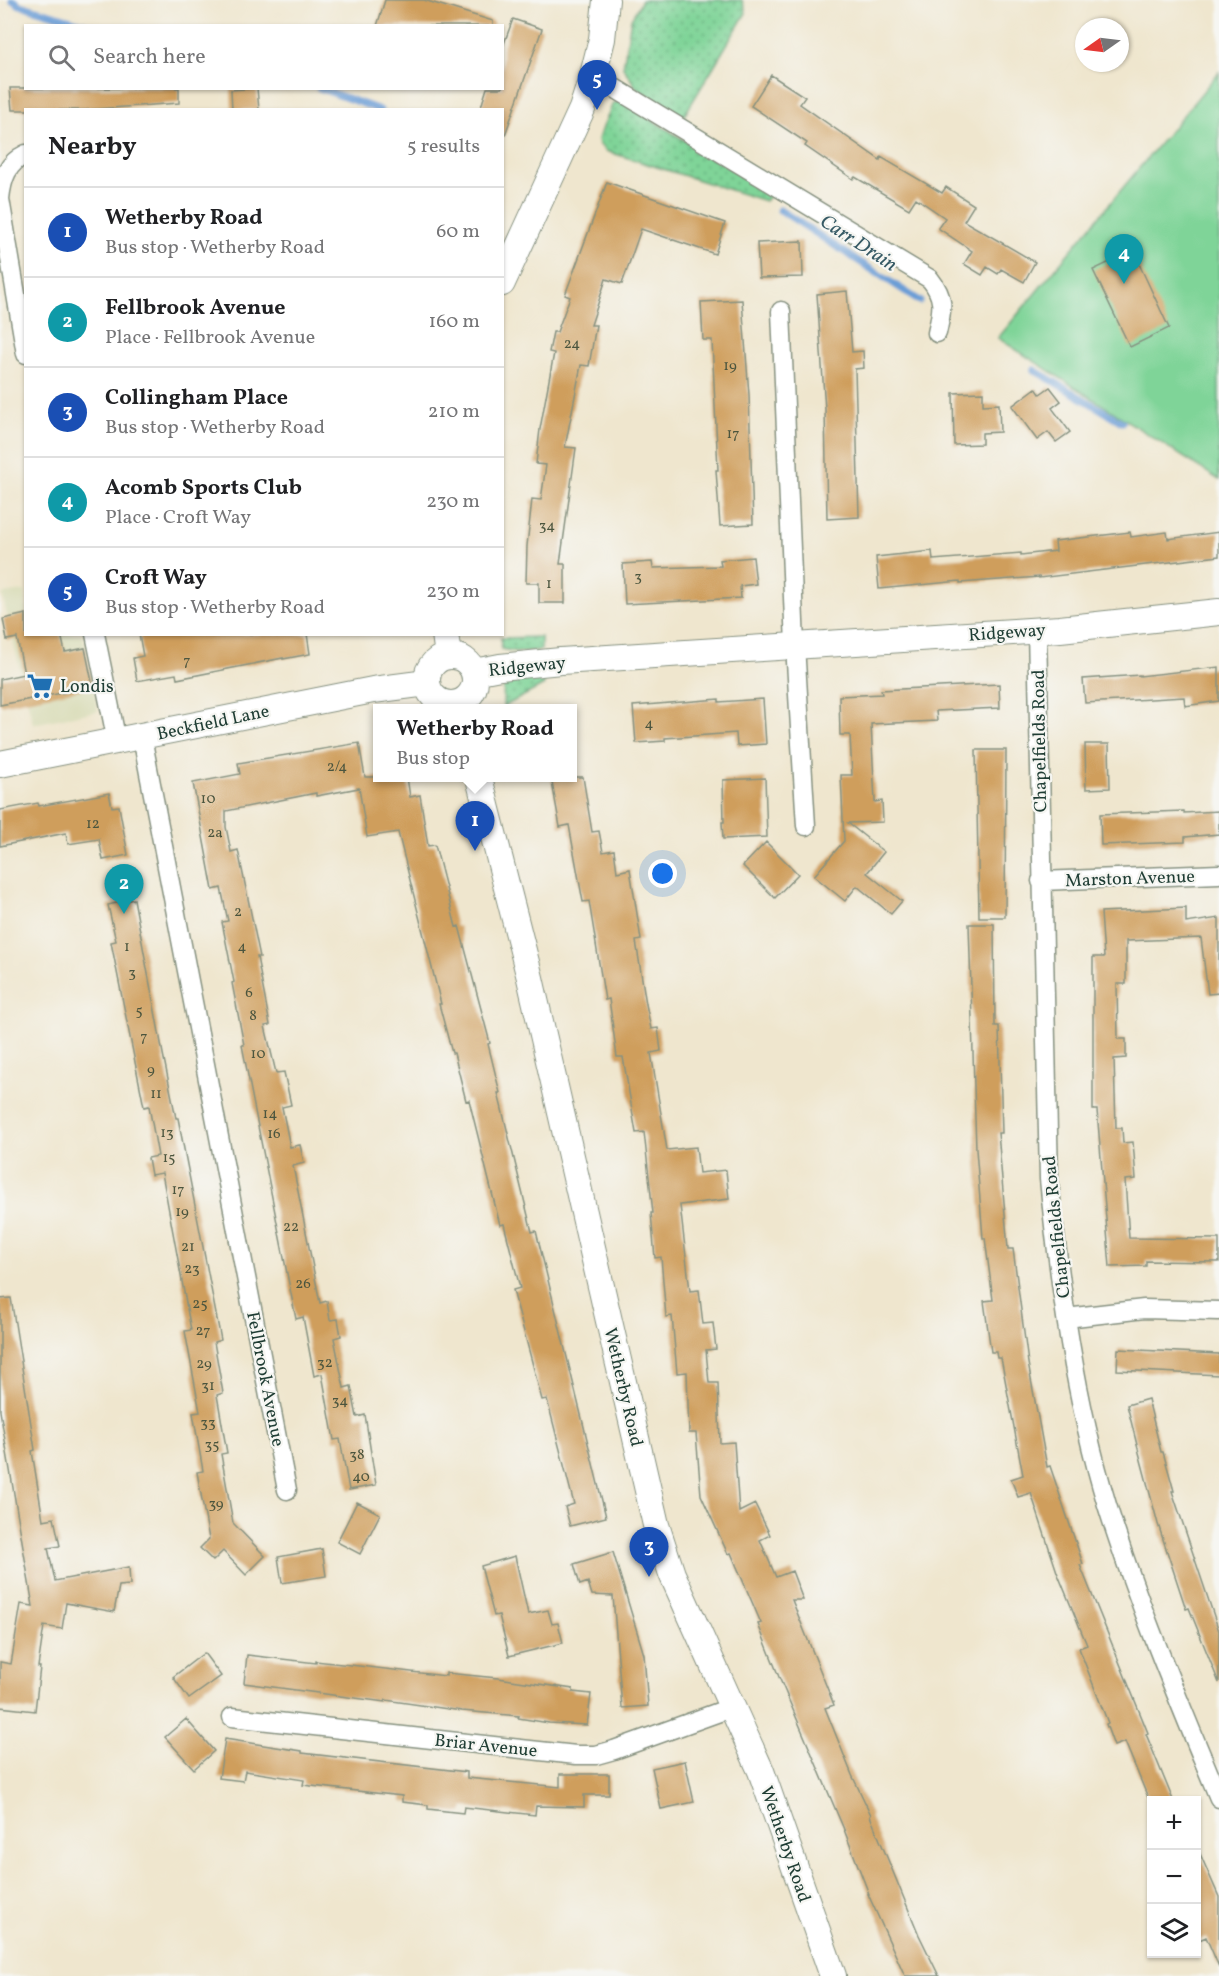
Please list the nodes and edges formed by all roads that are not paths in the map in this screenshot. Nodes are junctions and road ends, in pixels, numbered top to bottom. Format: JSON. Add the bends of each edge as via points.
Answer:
{"nodes":[{"id":1,"x":606,"y":0,"type":"edge"},
{"id":2,"x":593,"y":75,"type":"junction"},
{"id":3,"x":24,"y":155,"type":"edge"},
{"id":4,"x":0,"y":199,"type":"edge"},
{"id":5,"x":6,"y":266,"type":"edge"},
{"id":6,"x":504,"y":278,"type":"edge"},
{"id":7,"x":781,"y":311,"type":"dead end"},
{"id":8,"x":937,"y":333,"type":"dead end"},
{"id":9,"x":24,"y":345,"type":"edge"},
{"id":10,"x":1219,"y":612,"type":"edge"},
{"id":11,"x":1037,"y":630,"type":"junction"},
{"id":12,"x":95,"y":636,"type":"edge"},
{"id":13,"x":447,"y":645,"type":"edge"},
{"id":14,"x":795,"y":645,"type":"junction"},
{"id":15,"x":474,"y":672,"type":"junction"},
{"id":16,"x":427,"y":683,"type":"junction"},
{"id":17,"x":446,"y":704,"type":"edge"},
{"id":18,"x":462,"y":704,"type":"edge"},
{"id":19,"x":142,"y":737,"type":"junction"},
{"id":20,"x":117,"y":742,"type":"junction"},
{"id":21,"x":0,"y":764,"type":"edge"},
{"id":22,"x":480,"y":782,"type":"edge"},
{"id":23,"x":806,"y":826,"type":"dead end"},
{"id":24,"x":1219,"y":874,"type":"edge"},
{"id":25,"x":1041,"y":881,"type":"junction"},
{"id":26,"x":1219,"y":1311,"type":"edge"},
{"id":27,"x":1066,"y":1318,"type":"junction"},
{"id":28,"x":287,"y":1490,"type":"dead end"},
{"id":29,"x":733,"y":1707,"type":"junction"},
{"id":30,"x":232,"y":1718,"type":"dead end"},
{"id":31,"x":1219,"y":1798,"type":"edge"},
{"id":32,"x":834,"y":1976,"type":"edge"}],
"edges":[{"from":1,"to":2,"type":"main road"},
{"from":2,"to":6,"type":"main road","via":[[567,144]]},
{"from":2,"to":8,"type":"street","via":[[930,279],[939,290],[943,306]]},
{"from":3,"to":4,"type":"street","via":[[8,168]]},
{"from":4,"to":5,"type":"street"},
{"from":5,"to":9,"type":"street"},
{"from":7,"to":14,"type":"street"},
{"from":10,"to":11,"type":"main road","name":"Ridgeway"},
{"from":11,"to":14,"type":"main road","name":"Ridgeway"},
{"from":11,"to":25,"type":"street","name":"Chapelfields Road"},
{"from":12,"to":20,"type":"street"},
{"from":13,"to":15,"type":"main road"},
{"from":13,"to":16,"type":"main road","via":[[430,668]]},
{"from":14,"to":15,"type":"main road","name":"Ridgeway","via":[[561,661]]},
{"from":14,"to":23,"type":"street"},
{"from":15,"to":18,"type":"main road","via":[[476,680],[471,695]]},
{"from":16,"to":17,"type":"main road","via":[[435,698]]},
{"from":16,"to":19,"type":"main road","name":"Beckfield Lane","via":[[373,690]]},
{"from":19,"to":20,"type":"main road","name":"Beckfield Lane"},
{"from":19,"to":28,"type":"street","name":"Fellbrook Avenue"},
{"from":20,"to":21,"type":"main road","name":"Beckfield Lane"},
{"from":22,"to":29,"type":"main road","name":"Wetherby Road","via":[[530,978],[656,1525],[672,1574]]},
{"from":24,"to":25,"type":"street","name":"Marston Avenue"},
{"from":25,"to":27,"type":"street","name":"Chapelfields Road","via":[[1049,1179]]},
{"from":26,"to":27,"type":"street","via":[[1144,1309]]},
{"from":27,"to":31,"type":"street","name":"Chapelfields Road","via":[[1107,1503]]},
{"from":29,"to":30,"type":"street","name":"Briar Avenue","via":[[596,1755]]},
{"from":29,"to":32,"type":"main road","name":"Wetherby Road","via":[[765,1781]]}]}
